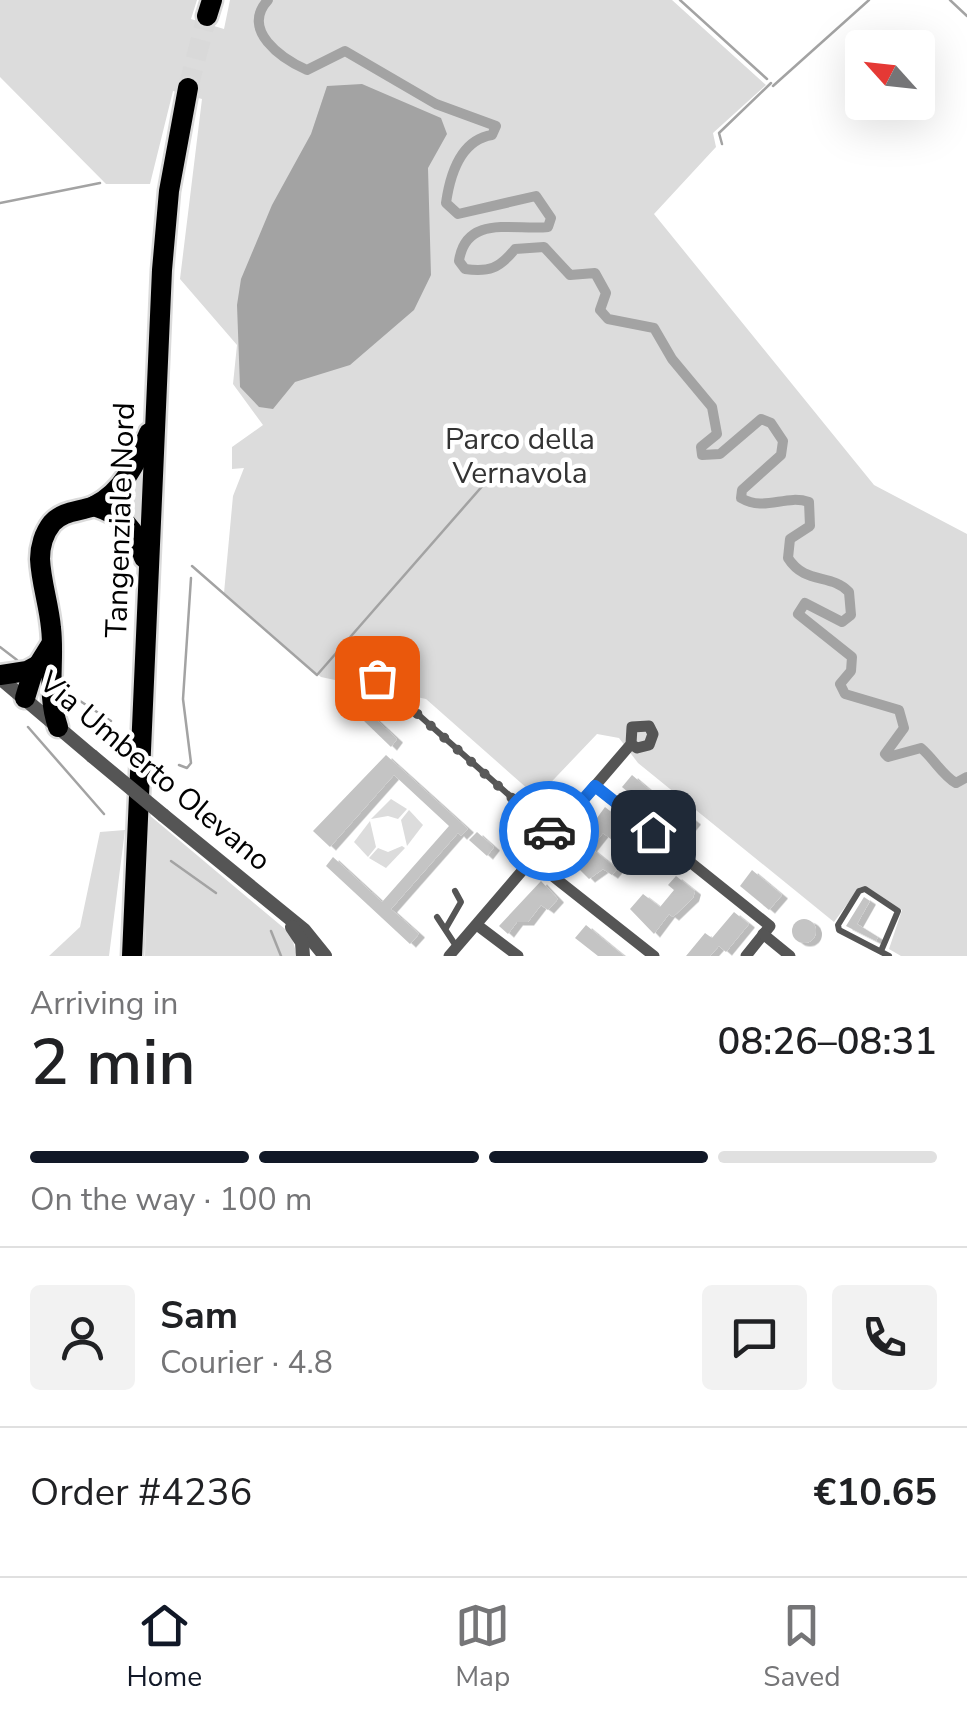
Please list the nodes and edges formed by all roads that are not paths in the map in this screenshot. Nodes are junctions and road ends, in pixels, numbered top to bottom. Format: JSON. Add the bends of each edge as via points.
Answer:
{"nodes":[{"id":1,"x":188,"y":88,"type":"tunnel mouth"},
{"id":2,"x":154,"y":422,"type":"junction"},
{"id":3,"x":94,"y":506,"type":"junction"},
{"id":4,"x":148,"y":570,"type":"junction"},
{"id":5,"x":45,"y":669,"type":"junction"},
{"id":6,"x":0,"y":676,"type":"edge"},
{"id":7,"x":377,"y":678,"type":"dead end"},
{"id":8,"x":25,"y":698,"type":"junction"},
{"id":9,"x":58,"y":726,"type":"junction"},
{"id":10,"x":630,"y":744,"type":"dead end"},
{"id":11,"x":595,"y":786,"type":"junction"},
{"id":12,"x":553,"y":834,"type":"junction"},
{"id":13,"x":531,"y":859,"type":"junction"},
{"id":14,"x":456,"y":891,"type":"dead end"},
{"id":15,"x":274,"y":908,"type":"junction"},
{"id":16,"x":437,"y":917,"type":"dead end"},
{"id":17,"x":476,"y":924,"type":"junction"},
{"id":18,"x":446,"y":928,"type":"junction"},
{"id":19,"x":764,"y":934,"type":"junction"},
{"id":20,"x":453,"y":952,"type":"edge"},
{"id":21,"x":886,"y":954,"type":"edge"},
{"id":22,"x":132,"y":956,"type":"edge"},
{"id":23,"x":303,"y":956,"type":"edge"},
{"id":24,"x":325,"y":956,"type":"edge"},
{"id":25,"x":518,"y":956,"type":"edge"},
{"id":26,"x":654,"y":956,"type":"edge"},
{"id":27,"x":746,"y":956,"type":"edge"},
{"id":28,"x":790,"y":956,"type":"edge"}],
"edges":[{"from":1,"to":2,"type":"highway","name":"Tangenziale Nord","via":[[169,190]]},
{"from":2,"to":3,"type":"highway","via":[[136,464]]},
{"from":2,"to":4,"type":"highway","name":"Tangenziale Nord"},
{"from":3,"to":4,"type":"highway","via":[[117,513],[136,532]]},
{"from":3,"to":5,"type":"highway","via":[[53,522],[42,541],[51,644]]},
{"from":4,"to":22,"type":"highway","name":"Tangenziale Nord"},
{"from":5,"to":6,"type":"highway"},
{"from":5,"to":8,"type":"highway"},
{"from":5,"to":9,"type":"highway"},
{"from":6,"to":8,"type":"street","name":"Via Umberto Olevano"},
{"from":7,"to":12,"type":"lane"},
{"from":8,"to":9,"type":"street","name":"Via Umberto Olevano"},
{"from":9,"to":15,"type":"street","name":"Via Umberto Olevano","bridge":true},
{"from":10,"to":11,"type":"street"},
{"from":11,"to":12,"type":"street"},
{"from":11,"to":19,"type":"street","via":[[770,926]]},
{"from":12,"to":13,"type":"street"},
{"from":13,"to":17,"type":"street"},
{"from":13,"to":26,"type":"street"},
{"from":14,"to":18,"type":"lane","via":[[461,902]]},
{"from":15,"to":23,"type":"street","name":"Via Umberto Olevano","via":[[299,936]]},
{"from":15,"to":24,"type":"street","name":"Via Umberto Olevano"},
{"from":16,"to":18,"type":"lane"},
{"from":17,"to":20,"type":"street"},
{"from":17,"to":25,"type":"street"},
{"from":18,"to":20,"type":"lane"},
{"from":19,"to":27,"type":"street"},
{"from":19,"to":28,"type":"street"},
{"from":21,"to":21,"type":"lane","via":[[839,930],[858,892],[898,911]]}]}
